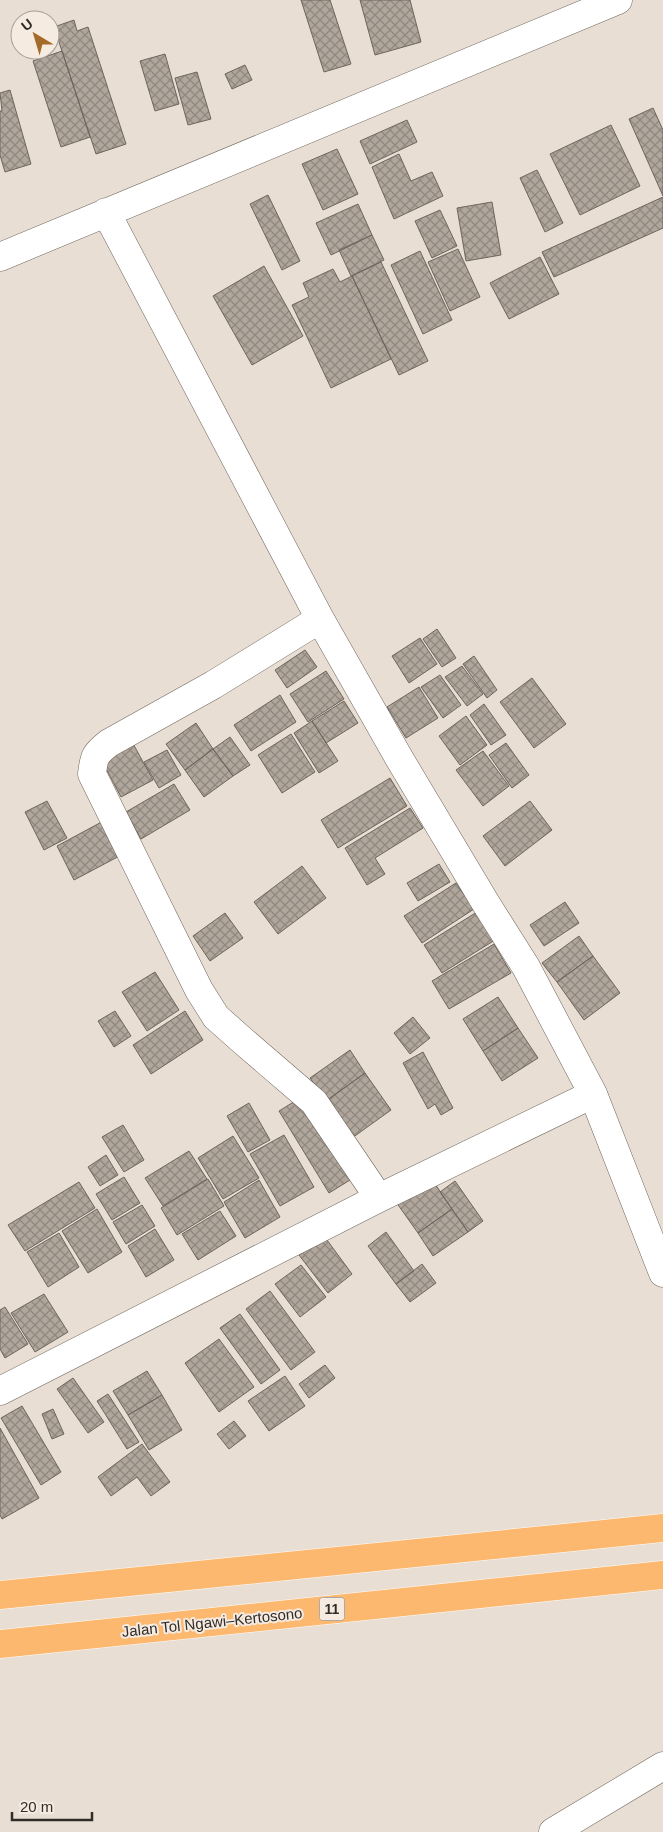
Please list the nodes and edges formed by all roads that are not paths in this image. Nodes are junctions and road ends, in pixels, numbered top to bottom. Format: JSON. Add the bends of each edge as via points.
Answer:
{"nodes":[{"id":1,"x":618,"y":0,"type":"edge"},
{"id":2,"x":106,"y":212,"type":"junction"},
{"id":3,"x":0,"y":257,"type":"edge"},
{"id":4,"x":320,"y":619,"type":"junction"},
{"id":5,"x":593,"y":1094,"type":"junction"},
{"id":6,"x":379,"y":1198,"type":"junction"},
{"id":7,"x":663,"y":1273,"type":"edge"},
{"id":8,"x":0,"y":1391,"type":"edge"},
{"id":9,"x":663,"y":1528,"type":"edge"},
{"id":10,"x":663,"y":1575,"type":"edge"},
{"id":11,"x":0,"y":1595,"type":"edge"},
{"id":12,"x":0,"y":1644,"type":"edge"},
{"id":13,"x":663,"y":1766,"type":"edge"},
{"id":14,"x":553,"y":1832,"type":"edge"}],
"edges":[{"from":1,"to":2,"type":"street"},
{"from":2,"to":3,"type":"street"},
{"from":2,"to":4,"type":"street"},
{"from":4,"to":5,"type":"street","via":[[404,766],[526,967]]},
{"from":4,"to":6,"type":"street","via":[[213,685],[109,743],[94,758],[92,774],[199,990],[216,1016],[314,1102]]},
{"from":5,"to":6,"type":"street"},
{"from":5,"to":7,"type":"street"},
{"from":6,"to":8,"type":"street"},
{"from":9,"to":11,"type":"highway"},
{"from":10,"to":12,"type":"highway","name":"Jalan Tol Ngawi–Kertosono","number":"11"},
{"from":13,"to":14,"type":"street"}]}
